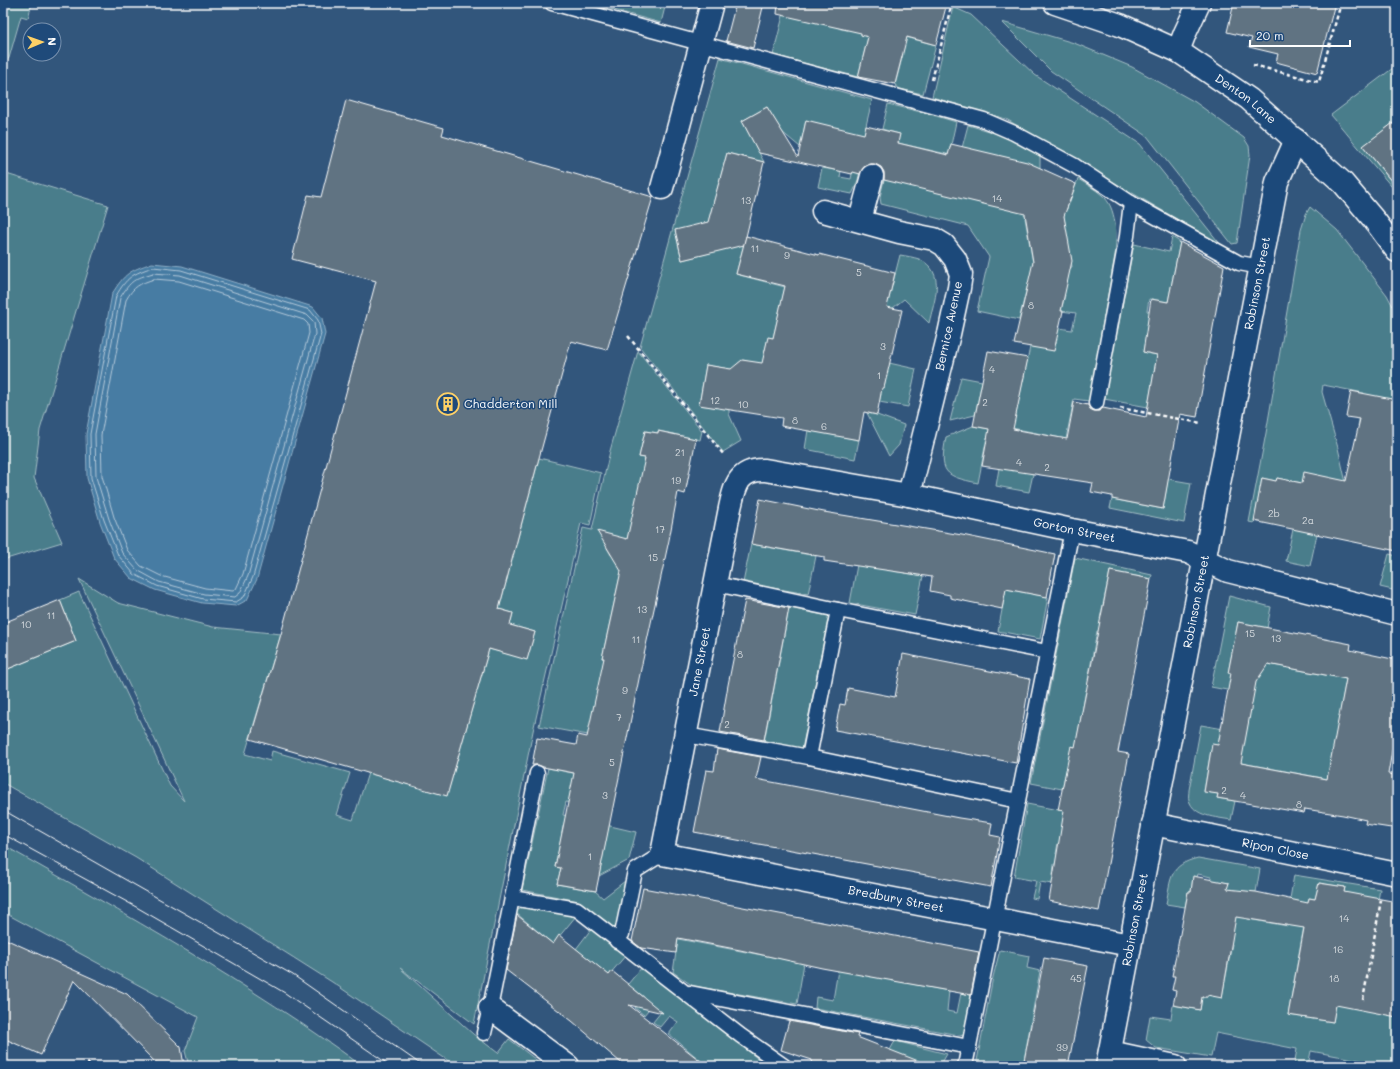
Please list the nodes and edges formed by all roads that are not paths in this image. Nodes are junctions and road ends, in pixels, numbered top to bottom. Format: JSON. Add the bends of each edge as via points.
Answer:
{"nodes":[{"id":1,"x":552,"y":3,"type":"edge"},
{"id":2,"x":712,"y":3,"type":"edge"},
{"id":3,"x":1055,"y":3,"type":"edge"},
{"id":4,"x":1199,"y":3,"type":"edge"},
{"id":5,"x":701,"y":44,"type":"junction"},
{"id":6,"x":1178,"y":51,"type":"junction"},
{"id":7,"x":1296,"y":140,"type":"junction"},
{"id":8,"x":872,"y":176,"type":"dead end"},
{"id":9,"x":662,"y":188,"type":"dead end"},
{"id":10,"x":1132,"y":203,"type":"junction"},
{"id":11,"x":823,"y":210,"type":"dead end"},
{"id":12,"x":860,"y":220,"type":"junction"},
{"id":13,"x":1397,"y":251,"type":"edge"},
{"id":14,"x":1261,"y":267,"type":"junction"},
{"id":15,"x":1096,"y":403,"type":"road end"},
{"id":16,"x":746,"y":473,"type":"joint"},
{"id":17,"x":909,"y":496,"type":"junction"},
{"id":18,"x":1072,"y":530,"type":"junction"},
{"id":19,"x":1204,"y":561,"type":"junction"},
{"id":20,"x":716,"y":584,"type":"junction"},
{"id":21,"x":838,"y":610,"type":"junction"},
{"id":22,"x":1397,"y":614,"type":"edge"},
{"id":23,"x":1047,"y":652,"type":"junction"},
{"id":24,"x":686,"y":735,"type":"junction"},
{"id":25,"x":809,"y":757,"type":"junction"},
{"id":26,"x":537,"y":773,"type":"dead end"},
{"id":27,"x":1018,"y":801,"type":"junction"},
{"id":28,"x":1153,"y":824,"type":"junction"},
{"id":29,"x":662,"y":854,"type":"junction"},
{"id":30,"x":1397,"y":874,"type":"edge"},
{"id":31,"x":512,"y":898,"type":"junction"},
{"id":32,"x":995,"y":918,"type":"junction"},
{"id":33,"x":617,"y":941,"type":"junction"},
{"id":34,"x":1130,"y":945,"type":"junction"},
{"id":35,"x":687,"y":993,"type":"junction"},
{"id":36,"x":490,"y":1008,"type":"junction"},
{"id":37,"x":484,"y":1033,"type":"dead end"},
{"id":38,"x":969,"y":1047,"type":"junction"},
{"id":39,"x":1109,"y":1059,"type":"edge"},
{"id":40,"x":568,"y":1066,"type":"edge"},
{"id":41,"x":784,"y":1066,"type":"edge"},
{"id":42,"x":965,"y":1066,"type":"edge"},
{"id":43,"x":1175,"y":1066,"type":"edge"}],
"edges":[{"from":1,"to":5,"type":"lane"},
{"from":2,"to":5,"type":"street"},
{"from":3,"to":6,"type":"street","name":"Denton Lane","via":[[1120,25]]},
{"from":4,"to":6,"type":"street"},
{"from":5,"to":9,"type":"street"},
{"from":5,"to":10,"type":"lane","via":[[984,120],[1075,166]]},
{"from":6,"to":7,"type":"street","name":"Denton Lane","via":[[1249,99]]},
{"from":7,"to":13,"type":"street","name":"Denton Lane","via":[[1343,183]]},
{"from":7,"to":14,"type":"street","name":"Robinson Street","via":[[1277,182]]},
{"from":8,"to":12,"type":"street"},
{"from":10,"to":14,"type":"lane","via":[[1239,263]]},
{"from":10,"to":15,"type":"lane"},
{"from":11,"to":12,"type":"street","name":"Bernice Avenue"},
{"from":12,"to":17,"type":"street","name":"Bernice Avenue","via":[[898,232],[934,239],[944,245],[955,259],[961,274]]},
{"from":14,"to":19,"type":"street","name":"Robinson Street"},
{"from":16,"to":17,"type":"street","name":"Gorton Street","via":[[765,470]]},
{"from":16,"to":20,"type":"street","name":"Jane Street","via":[[735,487]]},
{"from":17,"to":18,"type":"street","name":"Gorton Street"},
{"from":18,"to":19,"type":"street","name":"Gorton Street","via":[[1188,552]]},
{"from":18,"to":23,"type":"lane"},
{"from":19,"to":22,"type":"street","name":"Gorton Street","via":[[1228,571]]},
{"from":19,"to":28,"type":"street","name":"Robinson Street"},
{"from":20,"to":21,"type":"lane"},
{"from":20,"to":24,"type":"street","name":"Jane Street"},
{"from":21,"to":23,"type":"lane"},
{"from":21,"to":25,"type":"lane"},
{"from":23,"to":27,"type":"lane"},
{"from":24,"to":25,"type":"lane"},
{"from":24,"to":29,"type":"street","name":"Jane Street"},
{"from":25,"to":27,"type":"lane"},
{"from":26,"to":31,"type":"lane"},
{"from":27,"to":32,"type":"lane"},
{"from":28,"to":30,"type":"street","name":"Ripon Close"},
{"from":28,"to":34,"type":"street","name":"Robinson Street"},
{"from":29,"to":32,"type":"street","name":"Bredbury Street"},
{"from":29,"to":33,"type":"lane","via":[[635,871],[622,934]]},
{"from":31,"to":33,"type":"lane","via":[[577,909]]},
{"from":31,"to":36,"type":"lane"},
{"from":32,"to":34,"type":"street","name":"Bredbury Street"},
{"from":32,"to":38,"type":"lane"},
{"from":33,"to":35,"type":"lane"},
{"from":34,"to":39,"type":"street","name":"Robinson Street"},
{"from":35,"to":38,"type":"lane"},
{"from":35,"to":41,"type":"lane"},
{"from":36,"to":37,"type":"lane"},
{"from":36,"to":40,"type":"street"},
{"from":38,"to":42,"type":"lane"},
{"from":39,"to":43,"type":"street"}]}
